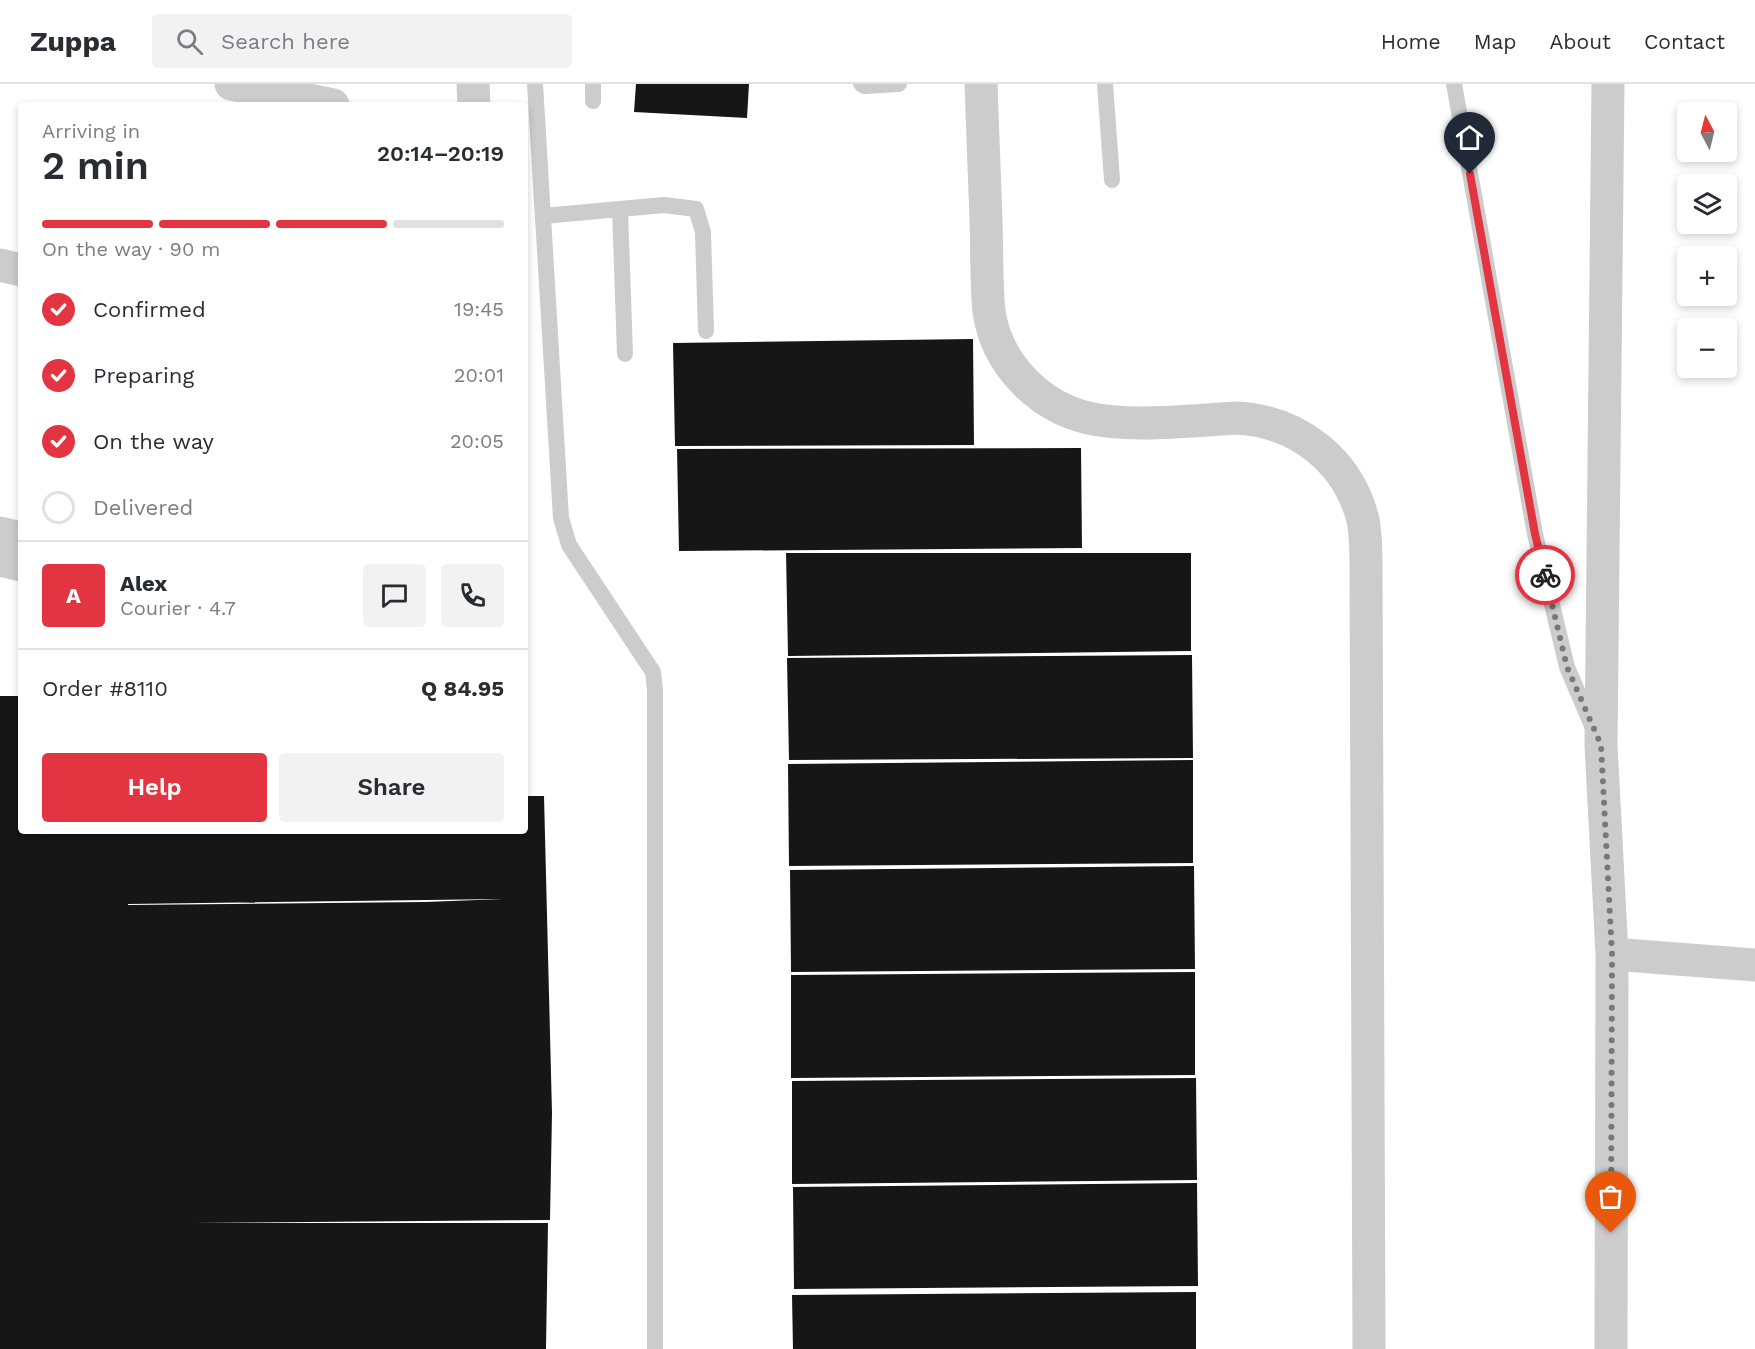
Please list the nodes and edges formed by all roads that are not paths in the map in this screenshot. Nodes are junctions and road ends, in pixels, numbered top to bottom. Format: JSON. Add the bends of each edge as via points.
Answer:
{"nodes":[{"id":1,"x":231,"y":84,"type":"edge"},
{"id":2,"x":346,"y":84,"type":"edge"},
{"id":3,"x":473,"y":84,"type":"edge"},
{"id":4,"x":535,"y":84,"type":"edge"},
{"id":5,"x":861,"y":84,"type":"edge"},
{"id":6,"x":899,"y":84,"type":"edge"},
{"id":7,"x":981,"y":84,"type":"edge"},
{"id":8,"x":1105,"y":84,"type":"edge"},
{"id":9,"x":1454,"y":84,"type":"edge"},
{"id":10,"x":1608,"y":84,"type":"edge"},
{"id":11,"x":318,"y":102,"type":"edge"},
{"id":12,"x":347,"y":102,"type":"edge"},
{"id":13,"x":474,"y":102,"type":"edge"},
{"id":14,"x":1112,"y":180,"type":"dead end"},
{"id":15,"x":620,"y":209,"type":"junction"},
{"id":16,"x":543,"y":216,"type":"junction"},
{"id":17,"x":0,"y":265,"type":"edge"},
{"id":18,"x":18,"y":269,"type":"edge"},
{"id":19,"x":706,"y":331,"type":"dead end"},
{"id":20,"x":625,"y":354,"type":"dead end"},
{"id":21,"x":0,"y":533,"type":"edge"},
{"id":22,"x":18,"y":537,"type":"edge"},
{"id":23,"x":0,"y":560,"type":"edge"},
{"id":24,"x":18,"y":564,"type":"edge"},
{"id":25,"x":1601,"y":745,"type":"junction"},
{"id":26,"x":1612,"y":954,"type":"junction"},
{"id":27,"x":1755,"y":965,"type":"edge"},
{"id":28,"x":655,"y":1349,"type":"edge"},
{"id":29,"x":1370,"y":1349,"type":"edge"},
{"id":30,"x":1611,"y":1349,"type":"edge"}],
"edges":[{"from":1,"to":11,"type":"street"},
{"from":2,"to":12,"type":"street"},
{"from":3,"to":13,"type":"street"},
{"from":4,"to":16,"type":"lane"},
{"from":5,"to":6,"type":"lane"},
{"from":7,"to":29,"type":"street","via":[[990,313],[1002,351],[1018,376],[1064,410],[1089,418],[1238,418],[1285,428],[1323,450],[1353,491],[1359,508],[1366,578]]},
{"from":8,"to":14,"type":"lane"},
{"from":9,"to":25,"type":"lane","via":[[1535,534],[1567,667]]},
{"from":10,"to":25,"type":"street"},
{"from":15,"to":16,"type":"lane"},
{"from":15,"to":19,"type":"lane","via":[[664,205],[696,209],[703,232]]},
{"from":15,"to":20,"type":"lane"},
{"from":16,"to":28,"type":"lane","via":[[561,518],[569,545],[653,672]]},
{"from":17,"to":18,"type":"street"},
{"from":21,"to":22,"type":"street"},
{"from":23,"to":24,"type":"street"},
{"from":25,"to":26,"type":"street"},
{"from":26,"to":27,"type":"street"},
{"from":26,"to":30,"type":"street"}]}
